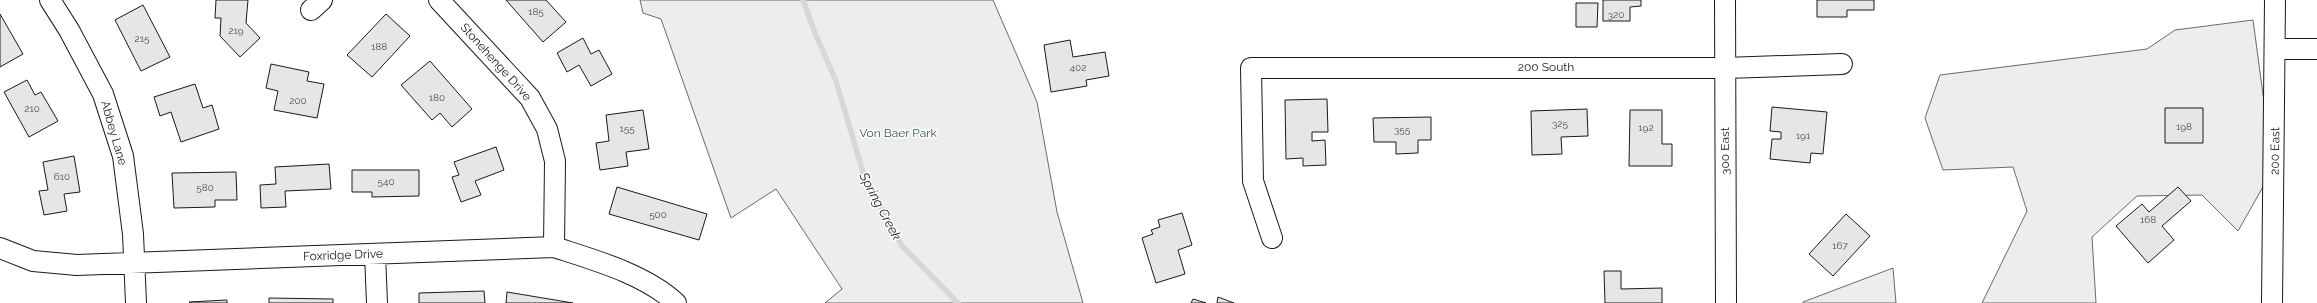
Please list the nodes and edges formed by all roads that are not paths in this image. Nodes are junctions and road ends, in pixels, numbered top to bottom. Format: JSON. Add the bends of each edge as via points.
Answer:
{"nodes":[{"id":1,"x":50,"y":0,"type":"edge"},
{"id":2,"x":439,"y":0,"type":"edge"},
{"id":3,"x":1724,"y":0,"type":"edge"},
{"id":4,"x":2275,"y":0,"type":"edge"},
{"id":5,"x":2276,"y":49,"type":"junction"},
{"id":6,"x":2317,"y":49,"type":"edge"},
{"id":7,"x":1842,"y":64,"type":"dead end"},
{"id":8,"x":1725,"y":68,"type":"junction"},
{"id":9,"x":1272,"y":238,"type":"dead end"},
{"id":10,"x":554,"y":247,"type":"junction"},
{"id":11,"x":0,"y":248,"type":"edge"},
{"id":12,"x":375,"y":254,"type":"junction"},
{"id":13,"x":135,"y":264,"type":"junction"},
{"id":14,"x":136,"y":303,"type":"edge"},
{"id":15,"x":377,"y":303,"type":"edge"},
{"id":16,"x":676,"y":303,"type":"edge"},
{"id":17,"x":1726,"y":303,"type":"edge"},
{"id":18,"x":2272,"y":303,"type":"edge"}],
"edges":[{"from":1,"to":13,"type":"street","name":"Abbey Lane","via":[[103,94],[123,156]]},
{"from":2,"to":10,"type":"street","name":"Stonehenge Drive","via":[[530,98],[547,129],[555,161]]},
{"from":3,"to":8,"type":"street","name":"300 East"},
{"from":4,"to":5,"type":"street","name":"200 East"},
{"from":5,"to":6,"type":"street"},
{"from":5,"to":18,"type":"street","name":"200 East"},
{"from":7,"to":8,"type":"street","name":"200 South"},
{"from":8,"to":9,"type":"street","name":"200 South","via":[[1251,68],[1253,181]]},
{"from":8,"to":17,"type":"street","name":"300 East"},
{"from":10,"to":12,"type":"street","name":"Foxridge Drive"},
{"from":10,"to":16,"type":"street","name":"Foxridge Drive","via":[[610,265],[665,293]]},
{"from":11,"to":13,"type":"street","name":"Foxridge Drive","via":[[33,261],[77,265]]},
{"from":12,"to":13,"type":"street","name":"Foxridge Drive"},
{"from":12,"to":15,"type":"street"},
{"from":13,"to":14,"type":"street","name":"Abbey Lane"}]}
